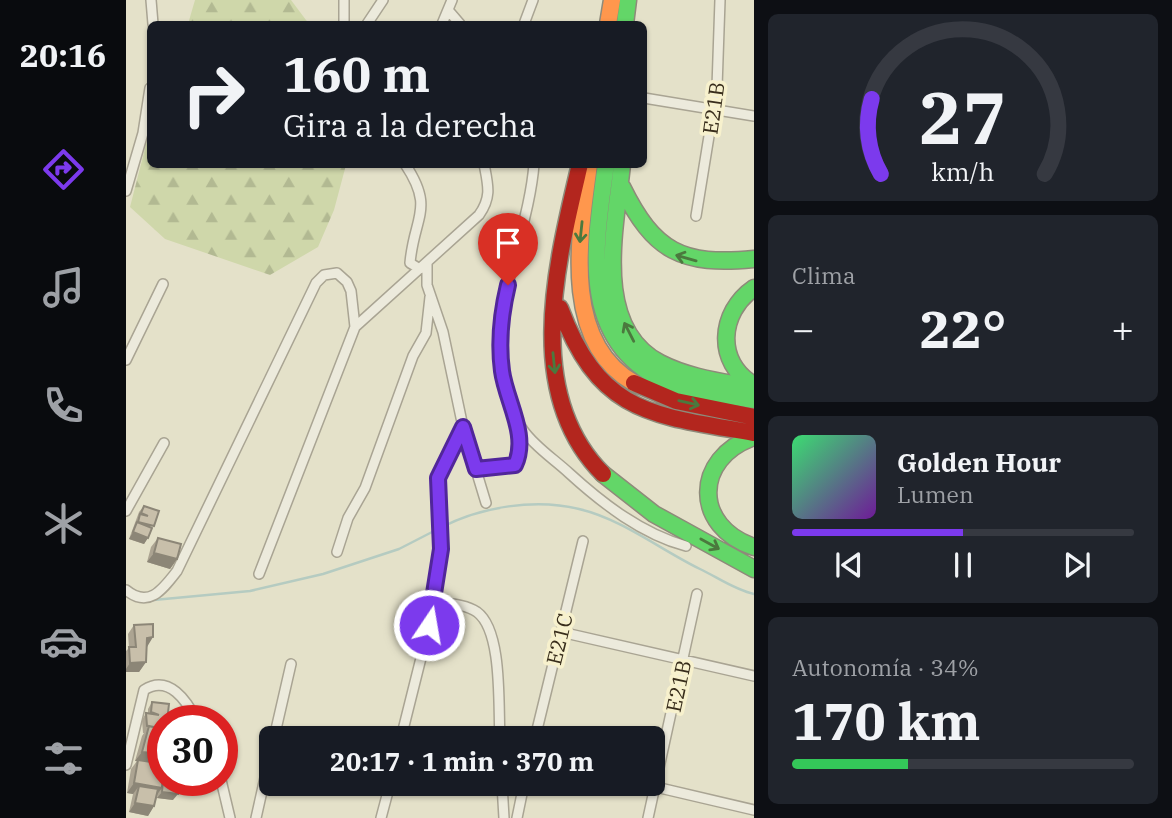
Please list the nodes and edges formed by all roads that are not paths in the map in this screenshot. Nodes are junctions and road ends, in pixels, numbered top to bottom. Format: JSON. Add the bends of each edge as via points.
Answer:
{"nodes":[{"id":1,"x":151,"y":0,"type":"edge"},
{"id":2,"x":344,"y":0,"type":"edge"},
{"id":3,"x":383,"y":0,"type":"edge"},
{"id":4,"x":533,"y":0,"type":"edge"},
{"id":5,"x":612,"y":0,"type":"edge"},
{"id":6,"x":628,"y":0,"type":"edge"},
{"id":7,"x":720,"y":0,"type":"edge"},
{"id":8,"x":450,"y":5,"type":"edge"},
{"id":9,"x":153,"y":21,"type":"edge"},
{"id":10,"x":344,"y":21,"type":"edge"},
{"id":11,"x":369,"y":21,"type":"edge"},
{"id":12,"x":458,"y":21,"type":"edge"},
{"id":13,"x":525,"y":21,"type":"edge"},
{"id":14,"x":608,"y":21,"type":"edge"},
{"id":15,"x":625,"y":21,"type":"edge"},
{"id":16,"x":647,"y":98,"type":"edge"},
{"id":17,"x":147,"y":107,"type":"edge"},
{"id":18,"x":713,"y":109,"type":"junction"},
{"id":19,"x":754,"y":116,"type":"edge"},
{"id":20,"x":408,"y":168,"type":"edge"},
{"id":21,"x":485,"y":168,"type":"edge"},
{"id":22,"x":533,"y":168,"type":"edge"},
{"id":23,"x":579,"y":168,"type":"edge"},
{"id":24,"x":589,"y":168,"type":"edge"},
{"id":25,"x":605,"y":168,"type":"edge"},
{"id":26,"x":622,"y":168,"type":"edge"},
{"id":27,"x":620,"y":184,"type":"junction"},
{"id":28,"x":126,"y":191,"type":"edge"},
{"id":29,"x":696,"y":216,"type":"dead end"},
{"id":30,"x":754,"y":258,"type":"edge"},
{"id":31,"x":424,"y":267,"type":"junction"},
{"id":32,"x":163,"y":284,"type":"dead end"},
{"id":33,"x":754,"y":288,"type":"edge"},
{"id":34,"x":557,"y":295,"type":"junction"},
{"id":35,"x":430,"y":296,"type":"junction"},
{"id":36,"x":355,"y":327,"type":"junction"},
{"id":37,"x":126,"y":360,"type":"edge"},
{"id":38,"x":754,"y":386,"type":"edge"},
{"id":39,"x":754,"y":400,"type":"edge"},
{"id":40,"x":754,"y":417,"type":"edge"},
{"id":41,"x":517,"y":420,"type":"junction"},
{"id":42,"x":463,"y":427,"type":"junction"},
{"id":43,"x":754,"y":435,"type":"edge"},
{"id":44,"x":164,"y":443,"type":"dead end"},
{"id":45,"x":476,"y":469,"type":"junction"},
{"id":46,"x":486,"y":503,"type":"dead end"},
{"id":47,"x":126,"y":511,"type":"edge"},
{"id":48,"x":583,"y":541,"type":"dead end"},
{"id":49,"x":687,"y":546,"type":"dead end"},
{"id":50,"x":754,"y":547,"type":"edge"},
{"id":51,"x":337,"y":552,"type":"dead end"},
{"id":52,"x":754,"y":569,"type":"edge"},
{"id":53,"x":260,"y":574,"type":"dead end"},
{"id":54,"x":126,"y":590,"type":"edge"},
{"id":55,"x":697,"y":594,"type":"dead end"},
{"id":56,"x":435,"y":602,"type":"junction"},
{"id":57,"x":561,"y":632,"type":"junction"},
{"id":58,"x":683,"y":660,"type":"junction"},
{"id":59,"x":291,"y":664,"type":"dead end"},
{"id":60,"x":754,"y":676,"type":"edge"},
{"id":61,"x":189,"y":705,"type":"edge"},
{"id":62,"x":277,"y":726,"type":"edge"},
{"id":63,"x":404,"y":726,"type":"edge"},
{"id":64,"x":499,"y":726,"type":"edge"},
{"id":65,"x":538,"y":726,"type":"edge"},
{"id":66,"x":665,"y":742,"type":"edge"},
{"id":67,"x":126,"y":765,"type":"edge"},
{"id":68,"x":665,"y":789,"type":"edge"},
{"id":69,"x":225,"y":796,"type":"edge"},
{"id":70,"x":261,"y":796,"type":"edge"},
{"id":71,"x":387,"y":796,"type":"edge"},
{"id":72,"x":503,"y":796,"type":"edge"},
{"id":73,"x":522,"y":796,"type":"edge"},
{"id":74,"x":653,"y":796,"type":"edge"},
{"id":75,"x":754,"y":810,"type":"edge"},
{"id":76,"x":230,"y":818,"type":"edge"},
{"id":77,"x":256,"y":818,"type":"edge"},
{"id":78,"x":381,"y":818,"type":"edge"},
{"id":79,"x":504,"y":818,"type":"edge"},
{"id":80,"x":517,"y":818,"type":"edge"},
{"id":81,"x":648,"y":818,"type":"edge"}],
"edges":[{"from":1,"to":9,"type":"street"},
{"from":2,"to":10,"type":"street"},
{"from":3,"to":11,"type":"street"},
{"from":4,"to":13,"type":"street"},
{"from":5,"to":14,"type":"highway"},
{"from":6,"to":15,"type":"highway"},
{"from":7,"to":18,"type":"street","name":"E21B"},
{"from":8,"to":12,"type":"street"},
{"from":16,"to":18,"type":"street"},
{"from":17,"to":28,"type":"street"},
{"from":18,"to":19,"type":"street"},
{"from":18,"to":29,"type":"street","name":"E21B"},
{"from":20,"to":31,"type":"street","via":[[423,202],[410,263]]},
{"from":21,"to":31,"type":"street","via":[[490,191],[486,205]]},
{"from":22,"to":41,"type":"street","via":[[500,331],[502,373]]},
{"from":23,"to":34,"type":"highway","via":[[561,250]]},
{"from":24,"to":40,"type":"highway","one_way":true,"via":[[579,290],[595,341],[636,383],[665,398]]},
{"from":25,"to":39,"type":"highway","via":[[595,273],[602,313],[616,344],[639,367],[670,382]]},
{"from":26,"to":27,"type":"highway"},
{"from":30,"to":27,"type":"highway","one_way":true,"via":[[703,262],[669,253],[641,225]]},
{"from":38,"to":27,"type":"highway","one_way":true,"via":[[678,369],[634,344],[617,304],[614,276]]},
{"from":31,"to":35,"type":"street"},
{"from":31,"to":36,"type":"street"},
{"from":32,"to":37,"type":"street"},
{"from":33,"to":38,"type":"highway","via":[[737,302],[727,321],[725,343],[731,364]]},
{"from":34,"to":43,"type":"highway","via":[[577,351],[619,399],[649,414]]},
{"from":34,"to":52,"type":"highway","one_way":true,"via":[[553,345],[558,392],[570,430],[590,458],[626,494]]},
{"from":35,"to":42,"type":"street","via":[[443,332]]},
{"from":35,"to":51,"type":"street","via":[[426,333]]},
{"from":36,"to":53,"type":"street"},
{"from":36,"to":54,"type":"street","via":[[347,282],[337,273],[324,275],[316,283],[177,570],[158,594],[146,599]]},
{"from":41,"to":45,"type":"street","via":[[515,465]]},
{"from":41,"to":49,"type":"street","via":[[534,444],[604,503]]},
{"from":42,"to":45,"type":"street"},
{"from":42,"to":56,"type":"street","via":[[438,478],[441,549]]},
{"from":43,"to":50,"type":"highway","via":[[721,456],[710,474],[706,494],[711,514],[724,532]]},
{"from":44,"to":47,"type":"street"},
{"from":45,"to":46,"type":"street"},
{"from":48,"to":57,"type":"street","name":"E21C"},
{"from":55,"to":58,"type":"street","name":"E21B"},
{"from":56,"to":63,"type":"street"},
{"from":56,"to":64,"type":"street","via":[[476,611],[488,622]]},
{"from":57,"to":58,"type":"street"},
{"from":57,"to":65,"type":"street","name":"E21C"},
{"from":58,"to":60,"type":"street"},
{"from":58,"to":66,"type":"street","name":"E21B"},
{"from":59,"to":62,"type":"street"},
{"from":61,"to":67,"type":"street","via":[[162,684],[144,690]]},
{"from":68,"to":75,"type":"street"},
{"from":69,"to":76,"type":"street"},
{"from":70,"to":77,"type":"street"},
{"from":71,"to":78,"type":"street"},
{"from":72,"to":79,"type":"street"},
{"from":73,"to":80,"type":"street"},
{"from":74,"to":81,"type":"street","name":"E21B"}]}
